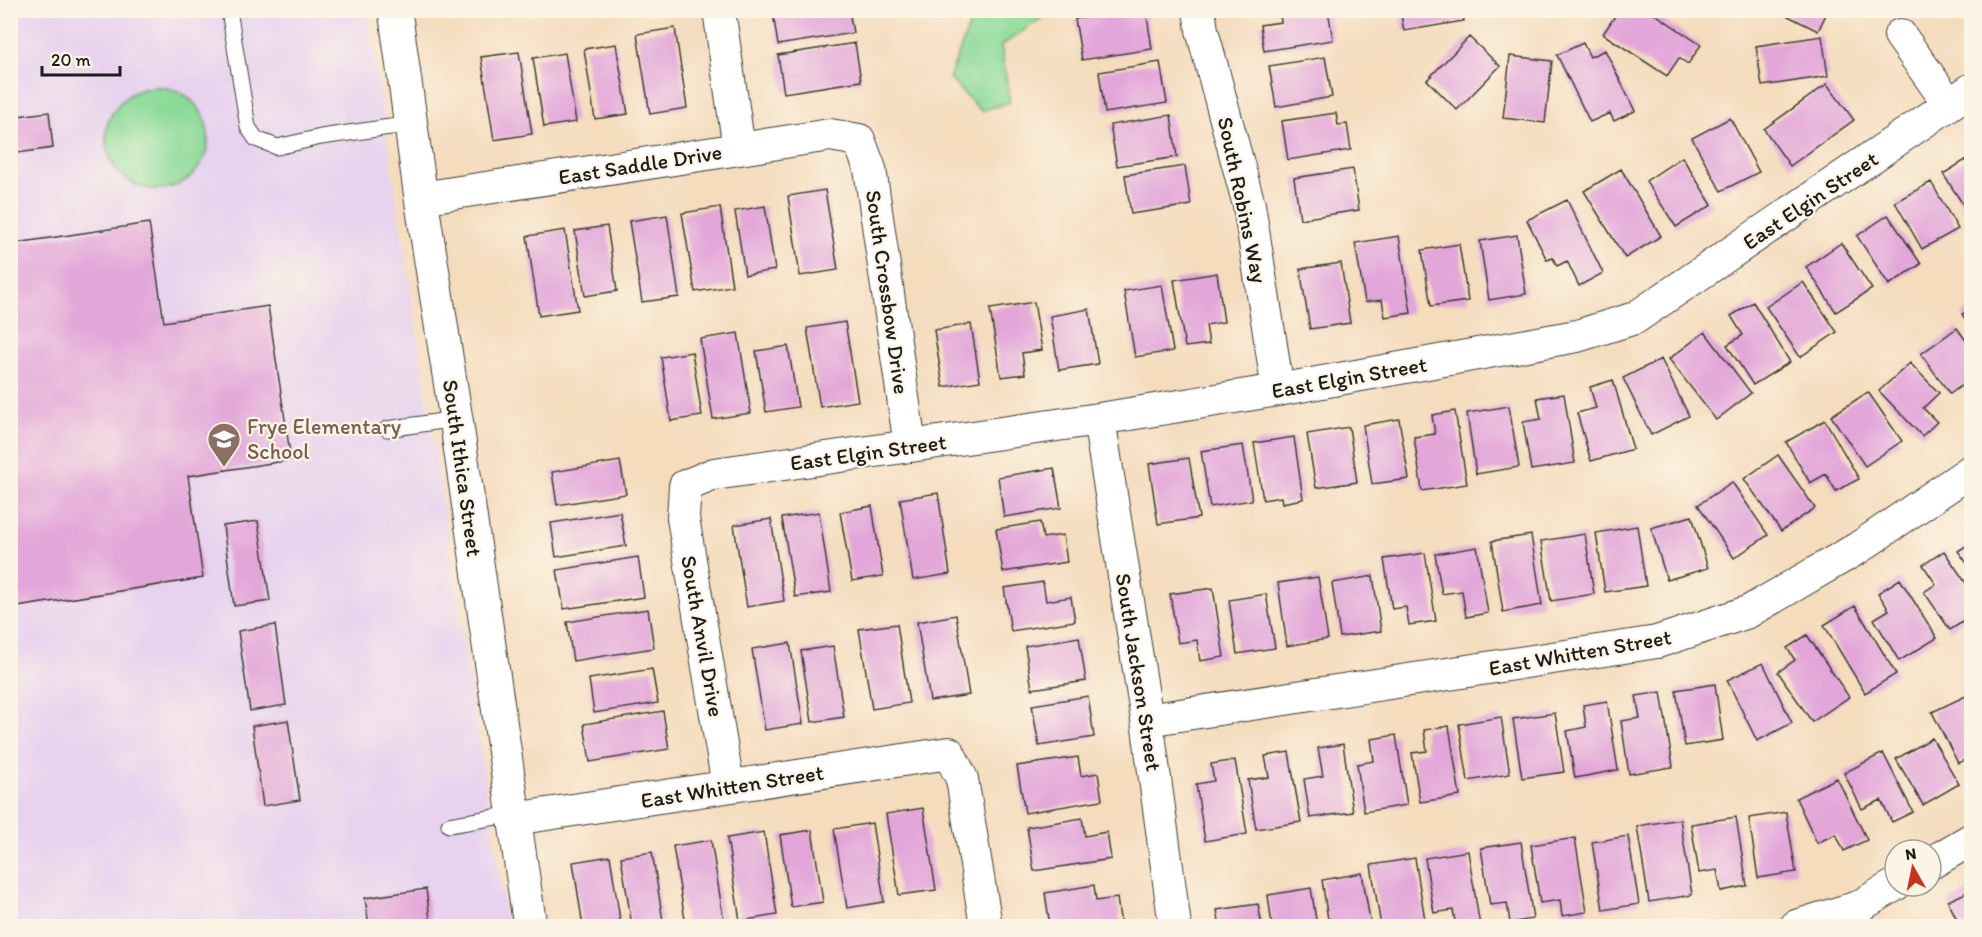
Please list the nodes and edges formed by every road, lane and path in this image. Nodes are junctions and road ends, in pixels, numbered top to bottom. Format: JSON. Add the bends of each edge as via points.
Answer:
{"nodes":[{"id":1,"x":229,"y":10,"type":"edge"},
{"id":2,"x":395,"y":10,"type":"edge"},
{"id":3,"x":720,"y":10,"type":"edge"},
{"id":4,"x":1199,"y":10,"type":"edge"},
{"id":5,"x":1900,"y":35,"type":"dead end"},
{"id":6,"x":1960,"y":97,"type":"edge"},
{"id":7,"x":411,"y":124,"type":"junction"},
{"id":8,"x":859,"y":140,"type":"joint"},
{"id":9,"x":740,"y":149,"type":"junction"},
{"id":10,"x":421,"y":198,"type":"junction"},
{"id":11,"x":1278,"y":390,"type":"junction"},
{"id":12,"x":456,"y":419,"type":"junction"},
{"id":13,"x":1099,"y":419,"type":"junction"},
{"id":14,"x":387,"y":429,"type":"dead end"},
{"id":15,"x":910,"y":446,"type":"junction"},
{"id":16,"x":1971,"y":470,"type":"edge"},
{"id":17,"x":685,"y":486,"type":"joint"},
{"id":18,"x":1147,"y":720,"type":"junction"},
{"id":19,"x":728,"y":786,"type":"junction"},
{"id":20,"x":514,"y":817,"type":"junction"},
{"id":21,"x":449,"y":825,"type":"dead end"},
{"id":22,"x":1971,"y":839,"type":"edge"},
{"id":23,"x":1943,"y":856,"type":"edge"},
{"id":24,"x":1883,"y":892,"type":"edge"},
{"id":25,"x":530,"y":927,"type":"edge"},
{"id":26,"x":986,"y":927,"type":"edge"},
{"id":27,"x":1175,"y":927,"type":"edge"},
{"id":28,"x":1796,"y":927,"type":"edge"}],
"edges":[{"from":1,"to":7,"type":"lane","via":[[248,127],[256,138],[277,147]]},
{"from":2,"to":7,"type":"street","name":"South Ithica Street"},
{"from":3,"to":9,"type":"street"},
{"from":4,"to":11,"type":"street","name":"South Robins Way","via":[[1249,205]]},
{"from":5,"to":6,"type":"street","name":"East Elgin Street"},
{"from":6,"to":11,"type":"street","name":"East Elgin Street","via":[[1635,318],[1577,336]]},
{"from":7,"to":10,"type":"street","name":"South Ithica Street"},
{"from":8,"to":9,"type":"street","name":"East Saddle Drive","via":[[830,135]]},
{"from":8,"to":15,"type":"street","name":"South Crossbow Drive","via":[[870,169]]},
{"from":9,"to":10,"type":"street","name":"East Saddle Drive"},
{"from":10,"to":12,"type":"street","name":"South Ithica Street"},
{"from":11,"to":13,"type":"street","name":"East Elgin Street"},
{"from":12,"to":14,"type":"lane"},
{"from":12,"to":20,"type":"street","name":"South Ithica Street"},
{"from":13,"to":15,"type":"street","name":"East Elgin Street"},
{"from":13,"to":18,"type":"street","name":"South Jackson Street"},
{"from":15,"to":17,"type":"street","name":"East Elgin Street","via":[[714,474]]},
{"from":16,"to":18,"type":"street","name":"East Whitten Street","via":[[1858,548],[1748,612],[1657,642]]},
{"from":17,"to":19,"type":"street","name":"South Anvil Drive","via":[[683,518]]},
{"from":18,"to":27,"type":"street","name":"South Jackson Street"},
{"from":19,"to":20,"type":"street","name":"East Whitten Street"},
{"from":19,"to":26,"type":"street","name":"East Whitten Street","via":[[949,753],[962,779]]},
{"from":20,"to":21,"type":"lane"},
{"from":20,"to":25,"type":"street","name":"South Ithica Street"},
{"from":22,"to":23,"type":"street"},
{"from":24,"to":28,"type":"street","via":[[1858,907]]}]}
